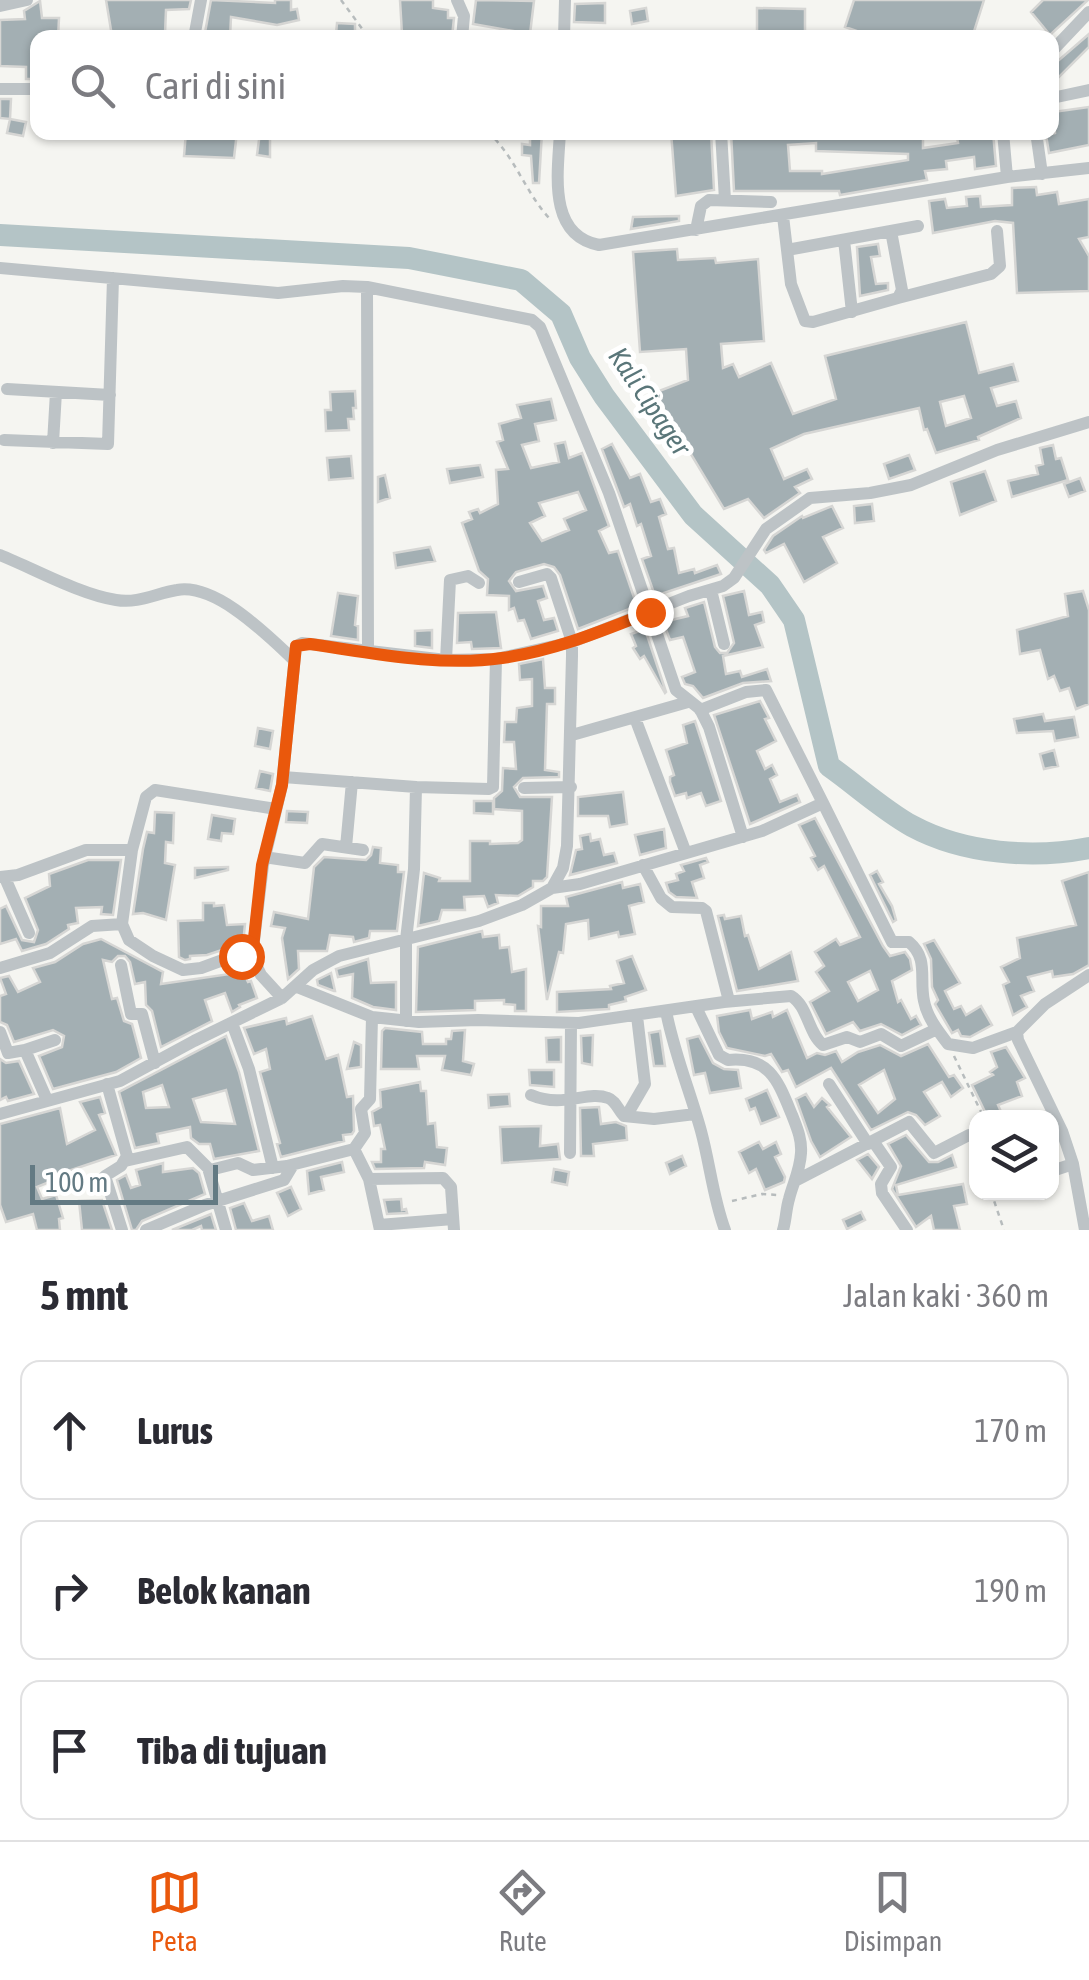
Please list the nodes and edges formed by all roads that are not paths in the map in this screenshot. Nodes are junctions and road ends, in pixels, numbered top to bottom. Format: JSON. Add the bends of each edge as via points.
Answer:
{"nodes":[{"id":1,"x":27,"y":0,"type":"edge"},
{"id":2,"x":201,"y":0,"type":"edge"},
{"id":3,"x":457,"y":0,"type":"edge"},
{"id":4,"x":565,"y":0,"type":"edge"},
{"id":5,"x":0,"y":6,"type":"edge"},
{"id":6,"x":1089,"y":12,"type":"edge"},
{"id":7,"x":195,"y":30,"type":"edge"},
{"id":8,"x":463,"y":30,"type":"edge"},
{"id":9,"x":564,"y":30,"type":"edge"},
{"id":10,"x":1059,"y":43,"type":"edge"},
{"id":11,"x":0,"y":89,"type":"edge"},
{"id":12,"x":30,"y":89,"type":"edge"},
{"id":13,"x":1089,"y":90,"type":"edge"},
{"id":14,"x":1059,"y":96,"type":"edge"},
{"id":15,"x":560,"y":140,"type":"edge"},
{"id":16,"x":721,"y":140,"type":"edge"},
{"id":17,"x":1004,"y":140,"type":"edge"},
{"id":18,"x":1037,"y":140,"type":"edge"},
{"id":19,"x":1089,"y":168,"type":"edge"},
{"id":20,"x":1042,"y":174,"type":"junction"},
{"id":21,"x":1007,"y":177,"type":"junction"},
{"id":22,"x":725,"y":200,"type":"junction"},
{"id":23,"x":771,"y":202,"type":"dead end"},
{"id":24,"x":784,"y":216,"type":"junction"},
{"id":25,"x":918,"y":226,"type":"dead end"},
{"id":26,"x":696,"y":230,"type":"junction"},
{"id":27,"x":891,"y":231,"type":"junction"},
{"id":28,"x":997,"y":231,"type":"dead end"},
{"id":29,"x":844,"y":240,"type":"junction"},
{"id":30,"x":786,"y":250,"type":"junction"},
{"id":31,"x":0,"y":268,"type":"edge"},
{"id":32,"x":113,"y":278,"type":"junction"},
{"id":33,"x":367,"y":286,"type":"junction"},
{"id":34,"x":898,"y":298,"type":"junction"},
{"id":35,"x":852,"y":312,"type":"junction"},
{"id":36,"x":7,"y":390,"type":"dead end"},
{"id":37,"x":56,"y":392,"type":"junction"},
{"id":38,"x":110,"y":395,"type":"junction"},
{"id":39,"x":1089,"y":422,"type":"edge"},
{"id":40,"x":4,"y":440,"type":"dead end"},
{"id":41,"x":52,"y":442,"type":"junction"},
{"id":42,"x":0,"y":555,"type":"edge"},
{"id":43,"x":480,"y":582,"type":"dead end"},
{"id":44,"x":518,"y":582,"type":"dead end"},
{"id":45,"x":711,"y":590,"type":"junction"},
{"id":46,"x":650,"y":612,"type":"junction"},
{"id":47,"x":572,"y":642,"type":"junction"},
{"id":48,"x":724,"y":644,"type":"dead end"},
{"id":49,"x":368,"y":652,"type":"junction"},
{"id":50,"x":496,"y":659,"type":"junction"},
{"id":51,"x":294,"y":660,"type":"junction"},
{"id":52,"x":446,"y":660,"type":"junction"},
{"id":53,"x":694,"y":706,"type":"junction"},
{"id":54,"x":635,"y":718,"type":"junction"},
{"id":55,"x":572,"y":734,"type":"junction"},
{"id":56,"x":283,"y":777,"type":"junction"},
{"id":57,"x":352,"y":782,"type":"junction"},
{"id":58,"x":416,"y":786,"type":"junction"},
{"id":59,"x":524,"y":788,"type":"dead end"},
{"id":60,"x":570,"y":788,"type":"junction"},
{"id":61,"x":823,"y":803,"type":"junction"},
{"id":62,"x":276,"y":809,"type":"junction"},
{"id":63,"x":743,"y":837,"type":"junction"},
{"id":64,"x":346,"y":848,"type":"junction"},
{"id":65,"x":132,"y":850,"type":"junction"},
{"id":66,"x":363,"y":850,"type":"dead end"},
{"id":67,"x":686,"y":853,"type":"junction"},
{"id":68,"x":264,"y":857,"type":"junction"},
{"id":69,"x":643,"y":866,"type":"junction"},
{"id":70,"x":3,"y":877,"type":"edge"},
{"id":71,"x":552,"y":888,"type":"junction"},
{"id":72,"x":122,"y":924,"type":"junction"},
{"id":73,"x":28,"y":933,"type":"dead end"},
{"id":74,"x":406,"y":940,"type":"junction"},
{"id":75,"x":252,"y":957,"type":"junction"},
{"id":76,"x":121,"y":965,"type":"dead end"},
{"id":77,"x":0,"y":968,"type":"edge"},
{"id":78,"x":1089,"y":976,"type":"edge"},
{"id":79,"x":297,"y":987,"type":"junction"},
{"id":80,"x":282,"y":998,"type":"junction"},
{"id":81,"x":729,"y":1001,"type":"junction"},
{"id":82,"x":696,"y":1007,"type":"junction"},
{"id":83,"x":666,"y":1011,"type":"junction"},
{"id":84,"x":636,"y":1016,"type":"junction"},
{"id":85,"x":372,"y":1017,"type":"junction"},
{"id":86,"x":406,"y":1021,"type":"junction"},
{"id":87,"x":571,"y":1023,"type":"junction"},
{"id":88,"x":232,"y":1024,"type":"junction"},
{"id":89,"x":937,"y":1030,"type":"junction"},
{"id":90,"x":0,"y":1032,"type":"edge"},
{"id":91,"x":1017,"y":1032,"type":"junction"},
{"id":92,"x":54,"y":1040,"type":"dead end"},
{"id":93,"x":25,"y":1050,"type":"junction"},
{"id":94,"x":155,"y":1063,"type":"junction"},
{"id":95,"x":107,"y":1084,"type":"junction"},
{"id":96,"x":829,"y":1084,"type":"dead end"},
{"id":97,"x":531,"y":1095,"type":"dead end"},
{"id":98,"x":47,"y":1100,"type":"junction"},
{"id":99,"x":570,"y":1101,"type":"junction"},
{"id":100,"x":0,"y":1114,"type":"edge"},
{"id":101,"x":695,"y":1114,"type":"junction"},
{"id":102,"x":628,"y":1115,"type":"junction"},
{"id":103,"x":969,"y":1136,"type":"dead end"},
{"id":104,"x":871,"y":1142,"type":"junction"},
{"id":105,"x":354,"y":1149,"type":"junction"},
{"id":106,"x":570,"y":1154,"type":"dead end"},
{"id":107,"x":126,"y":1161,"type":"junction"},
{"id":108,"x":1072,"y":1164,"type":"junction"},
{"id":109,"x":293,"y":1165,"type":"junction"},
{"id":110,"x":208,"y":1168,"type":"junction"},
{"id":111,"x":274,"y":1168,"type":"junction"},
{"id":112,"x":1059,"y":1168,"type":"edge"},
{"id":113,"x":369,"y":1180,"type":"junction"},
{"id":114,"x":798,"y":1180,"type":"junction"},
{"id":115,"x":1084,"y":1192,"type":"edge"},
{"id":116,"x":217,"y":1201,"type":"junction"},
{"id":117,"x":454,"y":1224,"type":"edge"},
{"id":118,"x":380,"y":1228,"type":"edge"},
{"id":119,"x":122,"y":1230,"type":"edge"},
{"id":120,"x":146,"y":1230,"type":"edge"},
{"id":121,"x":226,"y":1230,"type":"edge"},
{"id":122,"x":725,"y":1230,"type":"edge"},
{"id":123,"x":784,"y":1230,"type":"edge"},
{"id":124,"x":907,"y":1230,"type":"edge"},
{"id":125,"x":1085,"y":1230,"type":"edge"}],
"edges":[{"from":1,"to":5,"type":"street"},
{"from":2,"to":7,"type":"street"},
{"from":3,"to":8,"type":"street"},
{"from":4,"to":9,"type":"street"},
{"from":6,"to":10,"type":"street"},
{"from":11,"to":12,"type":"street"},
{"from":13,"to":14,"type":"street"},
{"from":15,"to":26,"type":"street","via":[[557,192],[577,237],[610,244]]},
{"from":16,"to":22,"type":"street"},
{"from":17,"to":21,"type":"street"},
{"from":18,"to":20,"type":"street"},
{"from":19,"to":20,"type":"street"},
{"from":20,"to":21,"type":"street"},
{"from":21,"to":24,"type":"street"},
{"from":22,"to":23,"type":"street"},
{"from":22,"to":26,"type":"street","via":[[704,202]]},
{"from":24,"to":26,"type":"street"},
{"from":24,"to":30,"type":"street"},
{"from":25,"to":27,"type":"street"},
{"from":27,"to":29,"type":"street"},
{"from":27,"to":34,"type":"street"},
{"from":28,"to":34,"type":"street","via":[[1000,266],[991,274]]},
{"from":29,"to":30,"type":"street"},
{"from":29,"to":35,"type":"street"},
{"from":30,"to":35,"type":"street","via":[[805,321]]},
{"from":31,"to":32,"type":"street"},
{"from":32,"to":33,"type":"street","via":[[278,293]]},
{"from":32,"to":38,"type":"street"},
{"from":33,"to":46,"type":"street","via":[[518,315],[540,327],[610,493]]},
{"from":33,"to":49,"type":"street"},
{"from":34,"to":35,"type":"street"},
{"from":36,"to":37,"type":"street"},
{"from":37,"to":38,"type":"street"},
{"from":37,"to":41,"type":"street"},
{"from":38,"to":41,"type":"street","via":[[106,446]]},
{"from":39,"to":45,"type":"street","via":[[911,484],[810,498],[759,538],[734,578]]},
{"from":40,"to":41,"type":"street"},
{"from":42,"to":51,"type":"street","via":[[120,601],[200,589]]},
{"from":43,"to":52,"type":"street","via":[[468,576],[450,580]]},
{"from":44,"to":47,"type":"street","via":[[552,578]]},
{"from":45,"to":46,"type":"street"},
{"from":45,"to":48,"type":"street"},
{"from":46,"to":47,"type":"street"},
{"from":46,"to":53,"type":"street","via":[[676,690]]},
{"from":47,"to":50,"type":"street"},
{"from":47,"to":55,"type":"street"},
{"from":49,"to":51,"type":"street","via":[[302,643]]},
{"from":49,"to":52,"type":"street"},
{"from":50,"to":52,"type":"street"},
{"from":50,"to":58,"type":"street","via":[[493,787]]},
{"from":51,"to":56,"type":"street"},
{"from":53,"to":54,"type":"street"},
{"from":53,"to":61,"type":"street","via":[[766,690]]},
{"from":53,"to":63,"type":"street","via":[[715,745]]},
{"from":54,"to":55,"type":"street"},
{"from":54,"to":67,"type":"street"},
{"from":55,"to":60,"type":"street"},
{"from":56,"to":57,"type":"street"},
{"from":56,"to":62,"type":"street"},
{"from":57,"to":58,"type":"street"},
{"from":57,"to":64,"type":"street"},
{"from":58,"to":74,"type":"street"},
{"from":59,"to":60,"type":"street"},
{"from":60,"to":71,"type":"street","via":[[565,858]]},
{"from":61,"to":63,"type":"street"},
{"from":61,"to":89,"type":"street","via":[[892,942],[908,942],[918,953],[924,1002]]},
{"from":62,"to":65,"type":"street","via":[[155,790],[146,796]]},
{"from":62,"to":68,"type":"street"},
{"from":63,"to":67,"type":"street"},
{"from":64,"to":66,"type":"street"},
{"from":64,"to":68,"type":"street","via":[[318,846],[304,864]]},
{"from":65,"to":70,"type":"street","via":[[86,850]]},
{"from":65,"to":72,"type":"street"},
{"from":67,"to":69,"type":"street"},
{"from":68,"to":75,"type":"street"},
{"from":69,"to":71,"type":"street"},
{"from":69,"to":81,"type":"street","via":[[672,907],[706,911]]},
{"from":70,"to":73,"type":"street"},
{"from":71,"to":74,"type":"street","via":[[480,921]]},
{"from":72,"to":75,"type":"street","via":[[128,940],[183,970]]},
{"from":72,"to":77,"type":"street","via":[[92,926],[50,953]]},
{"from":74,"to":79,"type":"street","via":[[338,956]]},
{"from":74,"to":86,"type":"street"},
{"from":75,"to":80,"type":"street"},
{"from":76,"to":94,"type":"street","via":[[131,1014],[142,1014]]},
{"from":78,"to":91,"type":"street"},
{"from":79,"to":80,"type":"street"},
{"from":79,"to":85,"type":"street"},
{"from":80,"to":88,"type":"street"},
{"from":81,"to":82,"type":"street"},
{"from":81,"to":89,"type":"street","via":[[795,997],[823,1045],[881,1034],[901,1046]]},
{"from":82,"to":83,"type":"street"},
{"from":82,"to":114,"type":"street","via":[[719,1054],[755,1062],[780,1085],[801,1144]]},
{"from":83,"to":84,"type":"street"},
{"from":83,"to":101,"type":"street"},
{"from":84,"to":87,"type":"street"},
{"from":84,"to":102,"type":"street","via":[[645,1084]]},
{"from":85,"to":86,"type":"street"},
{"from":85,"to":105,"type":"street","via":[[370,1099],[361,1109],[365,1133]]},
{"from":86,"to":87,"type":"street"},
{"from":87,"to":99,"type":"street"},
{"from":88,"to":94,"type":"street"},
{"from":88,"to":111,"type":"street"},
{"from":89,"to":91,"type":"street","via":[[948,1044],[973,1048]]},
{"from":90,"to":93,"type":"street","via":[[8,1053]]},
{"from":91,"to":108,"type":"street"},
{"from":92,"to":93,"type":"street"},
{"from":93,"to":98,"type":"street"},
{"from":94,"to":95,"type":"street"},
{"from":95,"to":98,"type":"street"},
{"from":95,"to":107,"type":"street"},
{"from":96,"to":104,"type":"street"},
{"from":97,"to":99,"type":"street"},
{"from":98,"to":100,"type":"street"},
{"from":99,"to":102,"type":"street","via":[[607,1097]]},
{"from":99,"to":106,"type":"street"},
{"from":101,"to":102,"type":"street"},
{"from":101,"to":122,"type":"street"},
{"from":103,"to":104,"type":"street","via":[[934,1153],[910,1122]]},
{"from":104,"to":114,"type":"street"},
{"from":104,"to":124,"type":"street","via":[[891,1167],[882,1193]]},
{"from":105,"to":109,"type":"street"},
{"from":105,"to":113,"type":"street"},
{"from":107,"to":110,"type":"street","via":[[187,1147]]},
{"from":107,"to":119,"type":"street","via":[[106,1176]]},
{"from":108,"to":112,"type":"street"},
{"from":108,"to":115,"type":"street"},
{"from":109,"to":111,"type":"street"},
{"from":109,"to":116,"type":"street","via":[[284,1180]]},
{"from":110,"to":111,"type":"street"},
{"from":110,"to":116,"type":"street"},
{"from":113,"to":117,"type":"street","via":[[444,1178]]},
{"from":113,"to":118,"type":"street"},
{"from":114,"to":123,"type":"street"},
{"from":115,"to":125,"type":"street"},
{"from":116,"to":120,"type":"street"},
{"from":116,"to":121,"type":"street"},
{"from":117,"to":118,"type":"street"}]}
